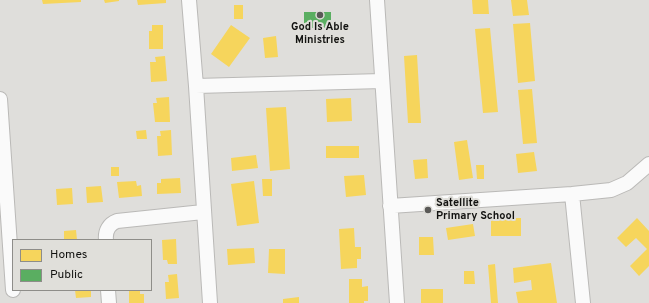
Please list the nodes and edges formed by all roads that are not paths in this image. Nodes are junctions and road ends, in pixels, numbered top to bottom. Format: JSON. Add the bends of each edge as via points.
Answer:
{"nodes":[{"id":1,"x":189,"y":0,"type":"edge"},
{"id":2,"x":377,"y":0,"type":"edge"},
{"id":3,"x":382,"y":81,"type":"junction"},
{"id":4,"x":196,"y":86,"type":"junction"},
{"id":5,"x":0,"y":99,"type":"edge"},
{"id":6,"x":649,"y":164,"type":"edge"},
{"id":7,"x":572,"y":194,"type":"junction"},
{"id":8,"x":390,"y":206,"type":"junction"},
{"id":9,"x":203,"y":212,"type":"junction"},
{"id":10,"x":106,"y":239,"type":"edge"},
{"id":11,"x":12,"y":275,"type":"edge"},
{"id":12,"x":13,"y":291,"type":"edge"},
{"id":13,"x":108,"y":291,"type":"edge"},
{"id":14,"x":14,"y":303,"type":"edge"},
{"id":15,"x":109,"y":303,"type":"edge"},
{"id":16,"x":210,"y":303,"type":"edge"},
{"id":17,"x":397,"y":303,"type":"edge"},
{"id":18,"x":583,"y":303,"type":"edge"}],
"edges":[{"from":1,"to":4,"type":"street"},
{"from":2,"to":3,"type":"street"},
{"from":3,"to":4,"type":"street"},
{"from":3,"to":8,"type":"street"},
{"from":4,"to":9,"type":"street"},
{"from":5,"to":11,"type":"street"},
{"from":6,"to":7,"type":"street","via":[[633,178],[611,190]]},
{"from":7,"to":8,"type":"street"},
{"from":7,"to":18,"type":"street"},
{"from":8,"to":17,"type":"street"},
{"from":9,"to":10,"type":"street","via":[[118,221],[107,229]]},
{"from":9,"to":16,"type":"street"},
{"from":12,"to":14,"type":"street"},
{"from":13,"to":15,"type":"street"}]}
